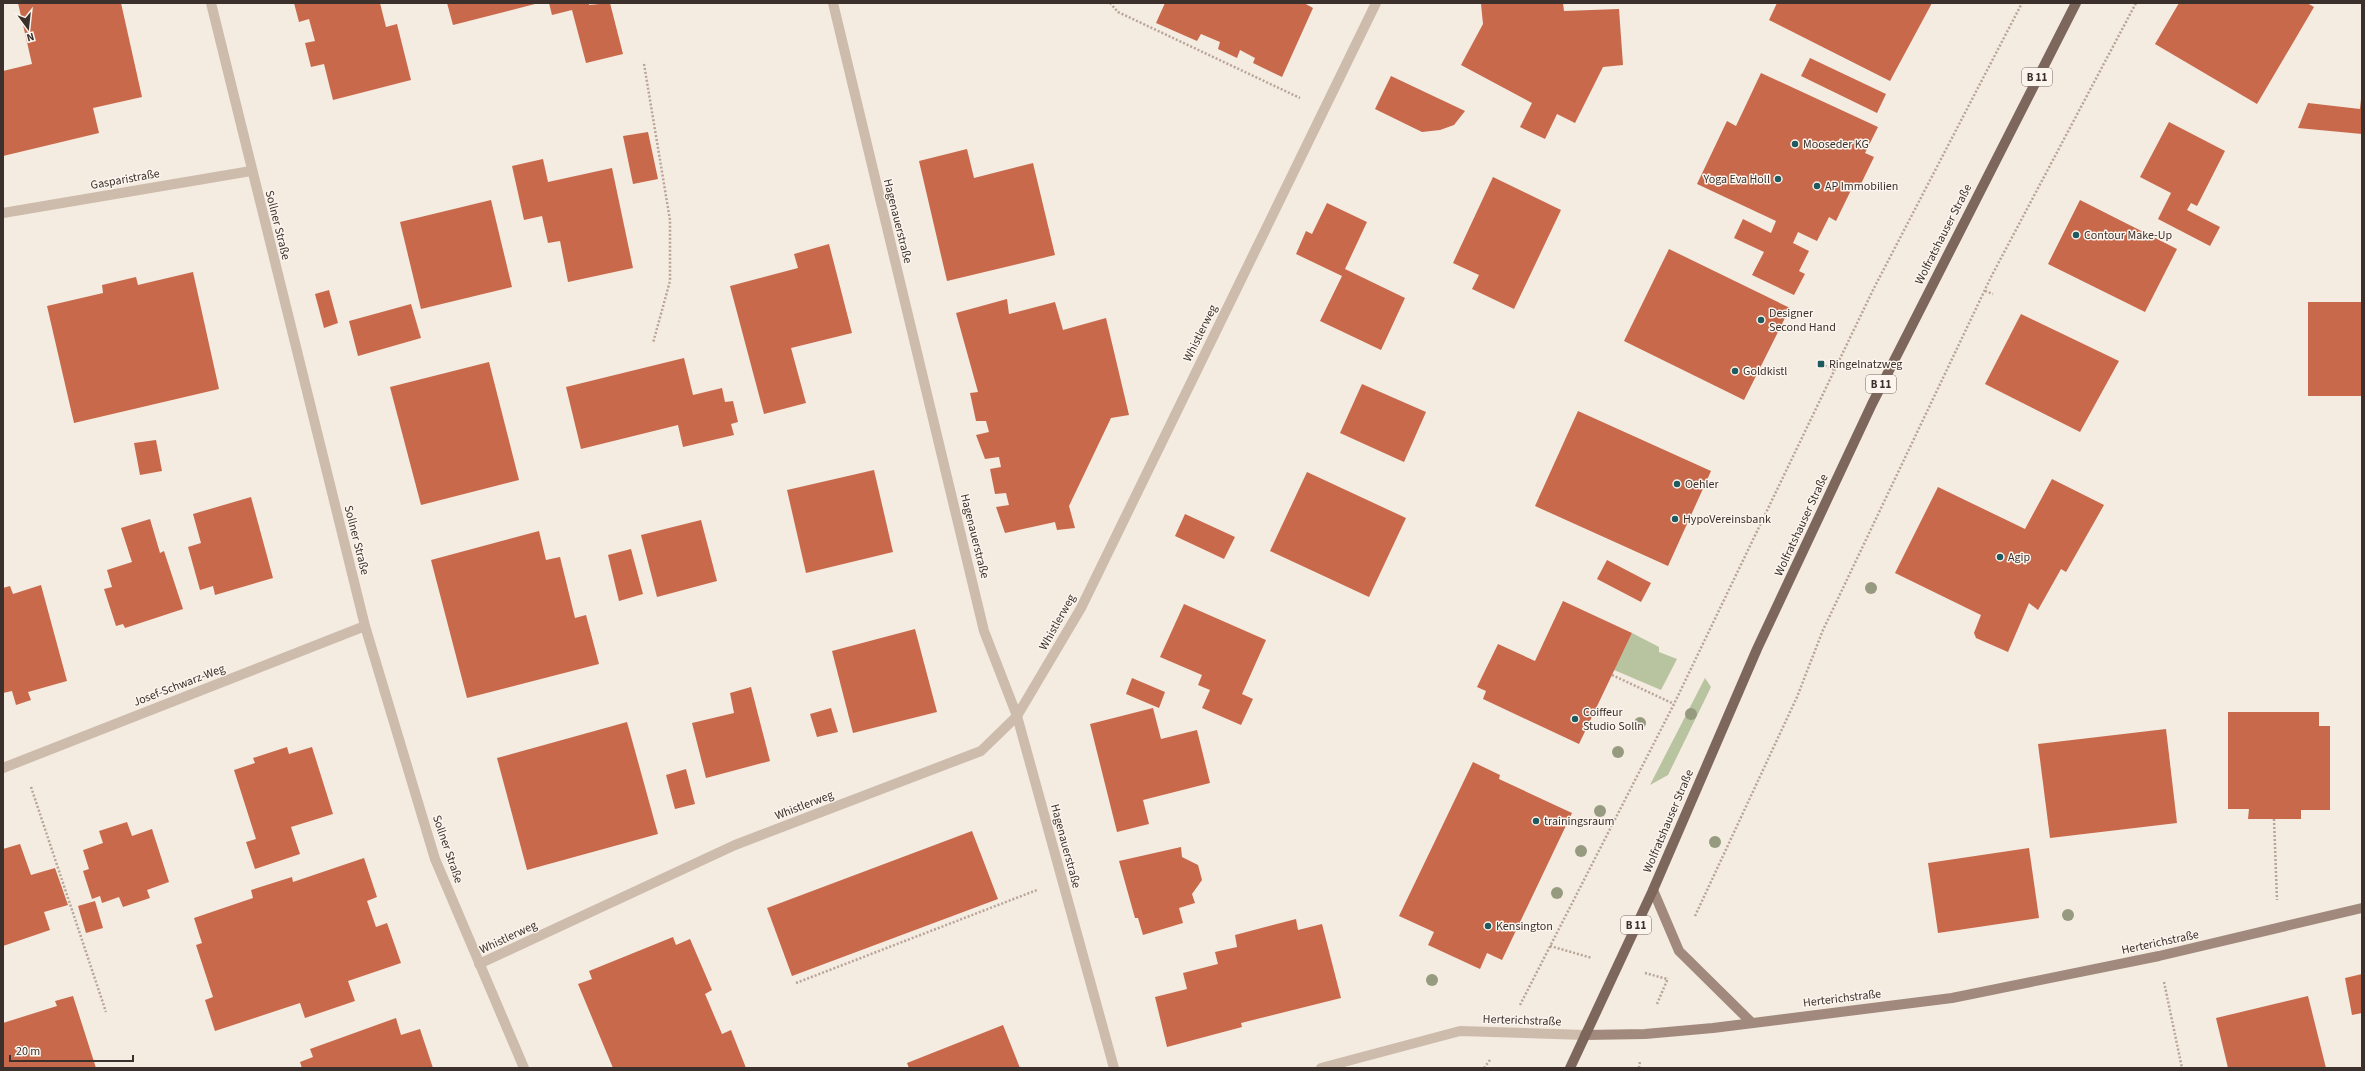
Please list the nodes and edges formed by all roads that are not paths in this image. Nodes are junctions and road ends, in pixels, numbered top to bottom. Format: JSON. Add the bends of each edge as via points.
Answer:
{"nodes":[{"id":1,"x":211,"y":3,"type":"edge"},
{"id":2,"x":832,"y":3,"type":"edge"},
{"id":3,"x":1376,"y":3,"type":"edge"},
{"id":4,"x":2076,"y":3,"type":"edge"},
{"id":5,"x":251,"y":171,"type":"junction"},
{"id":6,"x":3,"y":213,"type":"edge"},
{"id":7,"x":365,"y":626,"type":"junction"},
{"id":8,"x":1017,"y":716,"type":"junction"},
{"id":9,"x":3,"y":768,"type":"edge"},
{"id":10,"x":1653,"y":890,"type":"junction"},
{"id":11,"x":2362,"y":908,"type":"edge"},
{"id":12,"x":479,"y":964,"type":"junction"},
{"id":13,"x":1752,"y":1023,"type":"junction"},
{"id":14,"x":1585,"y":1036,"type":"junction"},
{"id":15,"x":524,"y":1068,"type":"edge"},
{"id":16,"x":1114,"y":1068,"type":"edge"},
{"id":17,"x":1321,"y":1068,"type":"edge"},
{"id":18,"x":1570,"y":1068,"type":"edge"}],
"edges":[{"from":1,"to":5,"type":"street","name":"Sollner Straße"},
{"from":2,"to":8,"type":"street","name":"Hagenauerstraße","via":[[984,631]]},
{"from":3,"to":8,"type":"street","name":"Whistlerweg","via":[[1081,608]]},
{"from":4,"to":10,"type":"main road","name":"Wolfratshauser Straße","number":"B 11","via":[[1872,404],[1757,649]]},
{"from":5,"to":6,"type":"street","name":"Gasparistraße"},
{"from":5,"to":7,"type":"street","name":"Sollner Straße"},
{"from":7,"to":9,"type":"street","name":"Josef-Schwarz-Weg"},
{"from":7,"to":12,"type":"street","name":"Sollner Straße","via":[[435,859]]},
{"from":8,"to":12,"type":"street","name":"Whistlerweg","via":[[981,752],[735,845]]},
{"from":8,"to":16,"type":"street","name":"Hagenauerstraße"},
{"from":10,"to":13,"type":"main road","via":[[1678,952]]},
{"from":10,"to":14,"type":"main road","name":"Wolfratshauser Straße","number":"B 11"},
{"from":11,"to":13,"type":"main road","name":"Herterichstraße","via":[[2159,956],[1952,998]]},
{"from":12,"to":15,"type":"street","name":"Sollner Straße"},
{"from":13,"to":14,"type":"main road","name":"Herterichstraße","via":[[1646,1034]]},
{"from":14,"to":17,"type":"street","name":"Herterichstraße","via":[[1460,1031]]},
{"from":14,"to":18,"type":"main road","name":"Wolfratshauser Straße","number":"B 11"}]}
